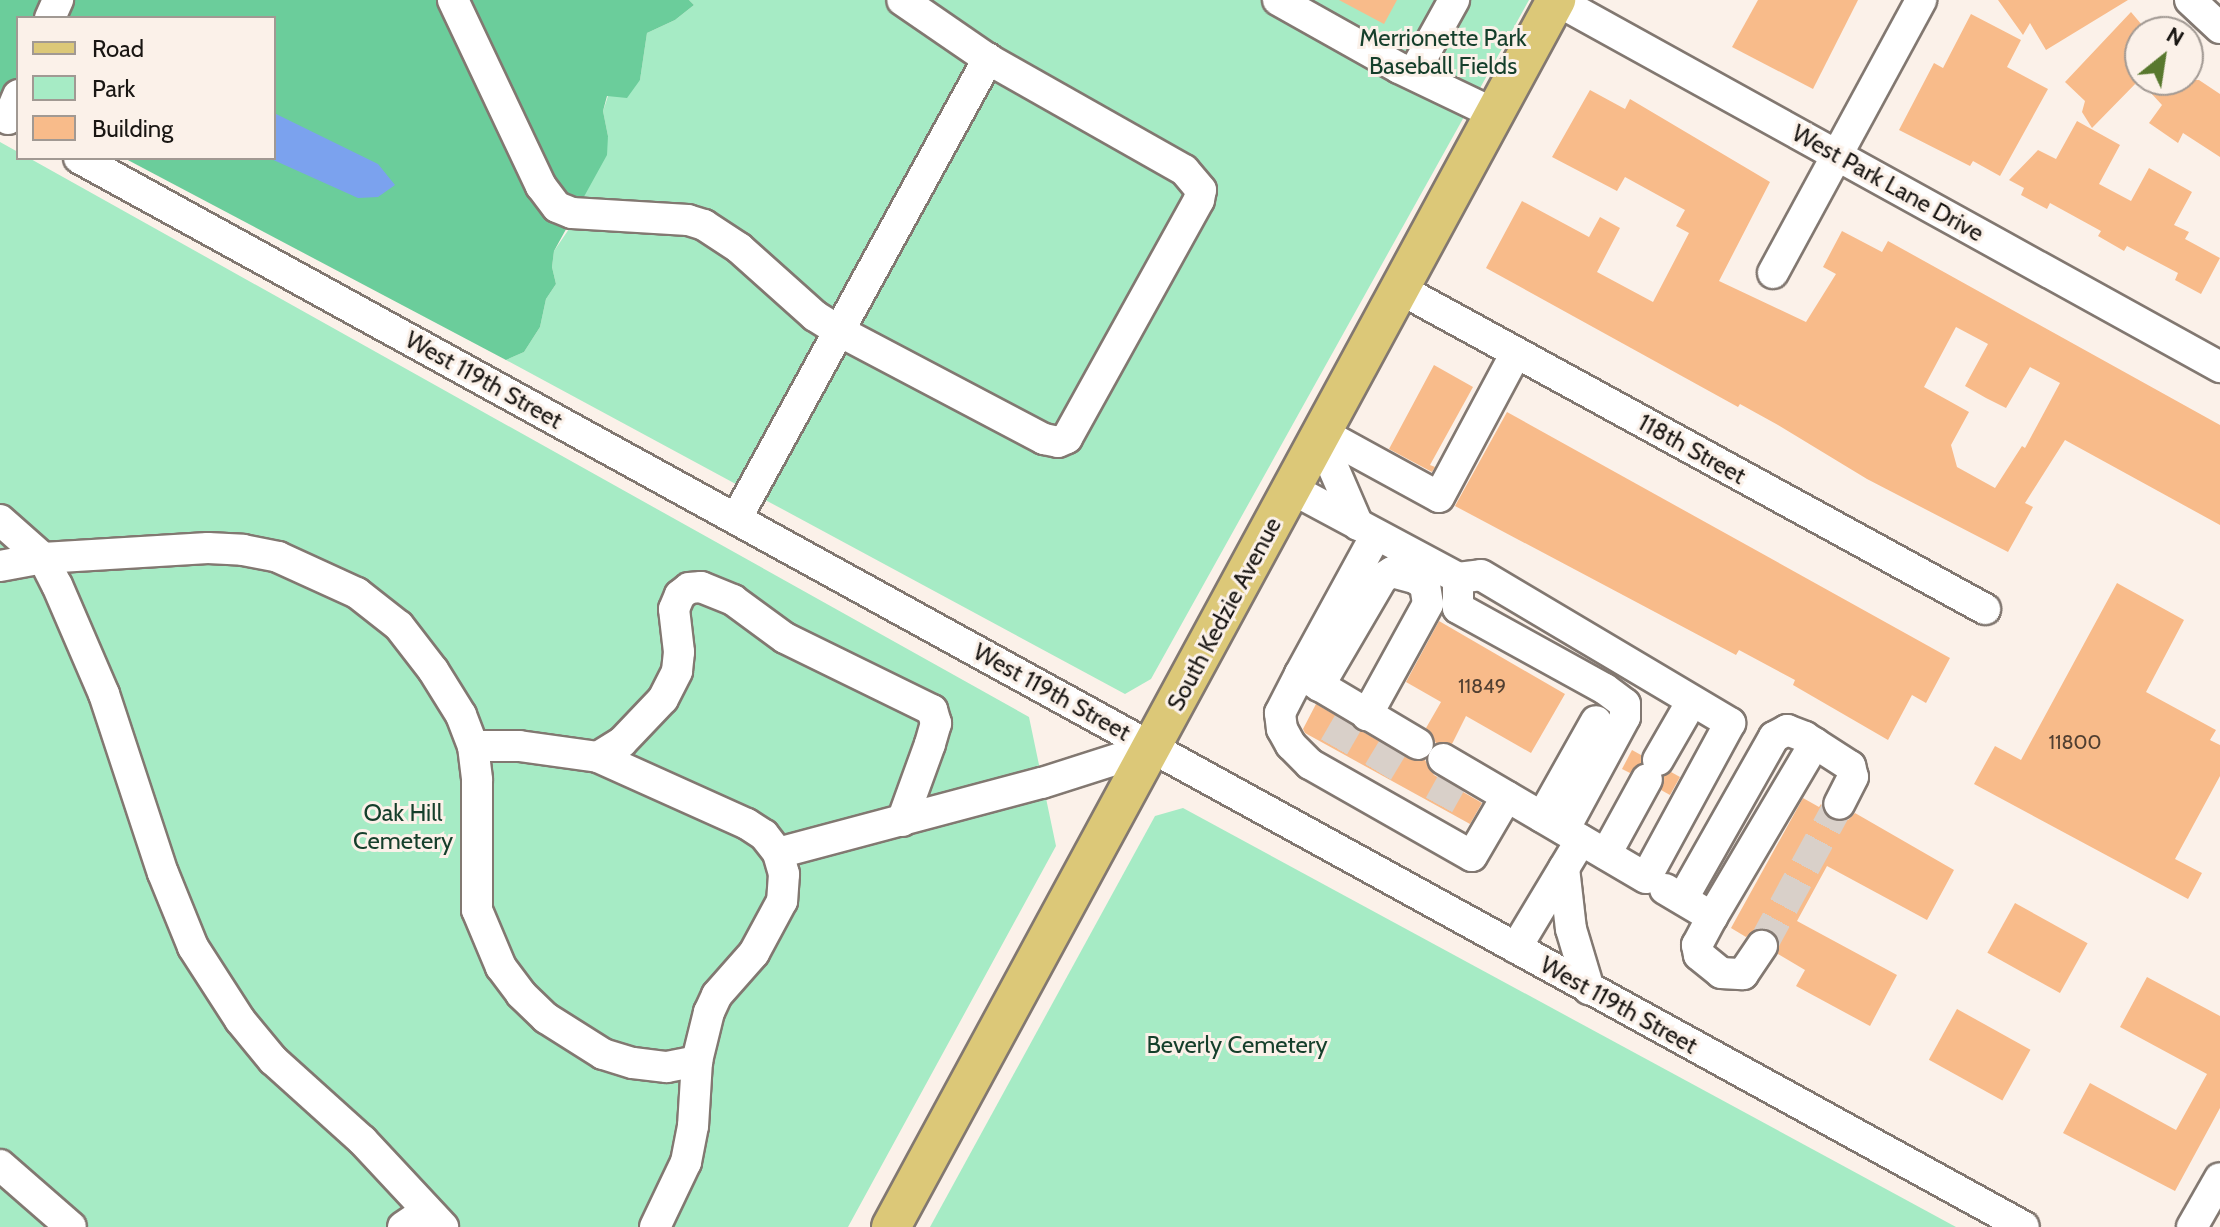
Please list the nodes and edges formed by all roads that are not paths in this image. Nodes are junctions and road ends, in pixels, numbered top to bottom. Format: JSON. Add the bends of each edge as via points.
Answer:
{"nodes":[{"id":1,"x":453,"y":0,"type":"edge"},
{"id":2,"x":902,"y":0,"type":"edge"},
{"id":3,"x":1278,"y":0,"type":"edge"},
{"id":4,"x":1454,"y":0,"type":"edge"},
{"id":5,"x":1556,"y":0,"type":"edge"},
{"id":6,"x":1921,"y":0,"type":"edge"},
{"id":7,"x":2190,"y":0,"type":"edge"},
{"id":8,"x":2220,"y":28,"type":"edge"},
{"id":9,"x":988,"y":59,"type":"junction"},
{"id":10,"x":1413,"y":74,"type":"junction"},
{"id":11,"x":1495,"y":114,"type":"junction"},
{"id":12,"x":1836,"y":153,"type":"junction"},
{"id":13,"x":83,"y":160,"type":"edge"},
{"id":14,"x":1773,"y":273,"type":"dead end"},
{"id":15,"x":1400,"y":289,"type":"junction"},
{"id":16,"x":839,"y":331,"type":"junction"},
{"id":17,"x":1516,"y":353,"type":"junction"},
{"id":18,"x":2220,"y":367,"type":"edge"},
{"id":19,"x":1321,"y":435,"type":"junction"},
{"id":20,"x":1292,"y":489,"type":"junction"},
{"id":21,"x":736,"y":519,"type":"junction"},
{"id":22,"x":0,"y":520,"type":"edge"},
{"id":23,"x":1367,"y":530,"type":"junction"},
{"id":24,"x":43,"y":558,"type":"junction"},
{"id":25,"x":0,"y":566,"type":"edge"},
{"id":26,"x":1458,"y":578,"type":"junction"},
{"id":27,"x":1985,"y":609,"type":"dead end"},
{"id":28,"x":1310,"y":680,"type":"junction"},
{"id":29,"x":1682,"y":695,"type":"junction"},
{"id":30,"x":1625,"y":704,"type":"junction"},
{"id":31,"x":1358,"y":714,"type":"junction"},
{"id":32,"x":1596,"y":721,"type":"dead end"},
{"id":33,"x":1815,"y":743,"type":"junction"},
{"id":34,"x":473,"y":746,"type":"junction"},
{"id":35,"x":1152,"y":748,"type":"junction"},
{"id":36,"x":598,"y":757,"type":"junction"},
{"id":37,"x":1507,"y":796,"type":"junction"},
{"id":38,"x":1839,"y":804,"type":"tunnel mouth"},
{"id":39,"x":902,"y":821,"type":"junction"},
{"id":40,"x":1573,"y":835,"type":"junction"},
{"id":41,"x":778,"y":853,"type":"junction"},
{"id":42,"x":1564,"y":868,"type":"junction"},
{"id":43,"x":1646,"y":878,"type":"junction"},
{"id":44,"x":1683,"y":898,"type":"junction"},
{"id":45,"x":1712,"y":917,"type":"junction"},
{"id":46,"x":1762,"y":946,"type":"tunnel mouth"},
{"id":47,"x":1516,"y":948,"type":"junction"},
{"id":48,"x":1589,"y":989,"type":"junction"},
{"id":49,"x":697,"y":1061,"type":"junction"},
{"id":50,"x":0,"y":1165,"type":"edge"},
{"id":51,"x":2220,"y":1178,"type":"edge"},
{"id":52,"x":424,"y":1222,"type":"edge"},
{"id":53,"x":71,"y":1227,"type":"edge"},
{"id":54,"x":655,"y":1227,"type":"edge"},
{"id":55,"x":891,"y":1227,"type":"edge"},
{"id":56,"x":2024,"y":1227,"type":"edge"},
{"id":57,"x":2192,"y":1227,"type":"edge"}],
"edges":[{"from":1,"to":16,"type":"street","via":[[541,186],[557,207],[572,213],[704,225]]},
{"from":2,"to":9,"type":"street"},
{"from":3,"to":10,"type":"street"},
{"from":4,"to":10,"type":"street"},
{"from":5,"to":11,"type":"main road","name":"South Kedzie Avenue"},
{"from":5,"to":12,"type":"street","name":"West Park Lane Drive"},
{"from":6,"to":12,"type":"street"},
{"from":7,"to":8,"type":"street"},
{"from":9,"to":16,"type":"street"},
{"from":9,"to":16,"type":"street","via":[[1184,170],[1201,190],[1076,428],[1058,442],[1044,439]]},
{"from":10,"to":11,"type":"street"},
{"from":11,"to":15,"type":"main road","name":"South Kedzie Avenue"},
{"from":12,"to":14,"type":"street"},
{"from":12,"to":18,"type":"street","name":"West Park Lane Drive"},
{"from":13,"to":21,"type":"street","name":"West 119th Street"},
{"from":15,"to":17,"type":"street","name":"118th Street"},
{"from":15,"to":19,"type":"main road","name":"South Kedzie Avenue"},
{"from":16,"to":21,"type":"street"},
{"from":17,"to":19,"type":"street","via":[[1439,497]]},
{"from":17,"to":27,"type":"street","name":"118th Street"},
{"from":19,"to":20,"type":"main road","name":"South Kedzie Avenue"},
{"from":19,"to":23,"type":"street"},
{"from":20,"to":23,"type":"street"},
{"from":20,"to":35,"type":"main road","name":"South Kedzie Avenue"},
{"from":21,"to":35,"type":"street","name":"West 119th Street"},
{"from":22,"to":24,"type":"street"},
{"from":23,"to":26,"type":"street"},
{"from":23,"to":28,"type":"street"},
{"from":24,"to":25,"type":"street"},
{"from":24,"to":34,"type":"street","via":[[208,548],[278,557],[318,573],[357,593],[399,626],[461,715]]},
{"from":24,"to":52,"type":"street","via":[[104,694],[193,947],[273,1060],[362,1140]]},
{"from":26,"to":29,"type":"street","via":[[1481,575]]},
{"from":26,"to":30,"type":"street","via":[[1458,608]]},
{"from":28,"to":31,"type":"street"},
{"from":28,"to":31,"type":"street","via":[[1382,578],[1392,572],[1425,585],[1428,604]]},
{"from":28,"to":37,"type":"street","via":[[1280,713],[1291,745],[1327,758],[1432,817],[1472,856]]},
{"from":29,"to":30,"type":"street"},
{"from":29,"to":40,"type":"street","via":[[1653,770]]},
{"from":29,"to":43,"type":"street","via":[[1730,723]]},
{"from":30,"to":40,"type":"street","via":[[1625,717]]},
{"from":31,"to":37,"type":"street"},
{"from":32,"to":40,"type":"street"},
{"from":33,"to":38,"type":"street","via":[[1850,766],[1853,777]]},
{"from":33,"to":44,"type":"street","via":[[1787,730],[1774,737]]},
{"from":33,"to":45,"type":"street"},
{"from":34,"to":36,"type":"street","via":[[519,746]]},
{"from":34,"to":49,"type":"street","via":[[479,815],[477,910],[501,967],[546,1018],[603,1054],[667,1067]]},
{"from":35,"to":39,"type":"street"},
{"from":35,"to":47,"type":"street","name":"West 119th Street"},
{"from":35,"to":55,"type":"main road","name":"South Kedzie Avenue"},
{"from":36,"to":39,"type":"street","via":[[622,742],[663,699],[677,671],[674,609],[680,595],[701,587],[733,600],[785,638],[932,710],[936,723]]},
{"from":36,"to":41,"type":"street","via":[[747,824]]},
{"from":37,"to":40,"type":"street"},
{"from":39,"to":41,"type":"street"},
{"from":40,"to":42,"type":"street"},
{"from":40,"to":43,"type":"street"},
{"from":41,"to":49,"type":"street","via":[[784,874],[782,901],[754,953],[717,995]]},
{"from":42,"to":47,"type":"street"},
{"from":42,"to":48,"type":"street","via":[[1571,929]]},
{"from":43,"to":44,"type":"street"},
{"from":44,"to":45,"type":"street"},
{"from":45,"to":46,"type":"street","via":[[1697,945],[1699,955],[1721,973],[1743,974]]},
{"from":47,"to":48,"type":"street","name":"West 119th Street"},
{"from":48,"to":56,"type":"street","name":"West 119th Street"},
{"from":49,"to":54,"type":"street","via":[[686,1162]]},
{"from":50,"to":53,"type":"street"},
{"from":51,"to":57,"type":"street"}]}
